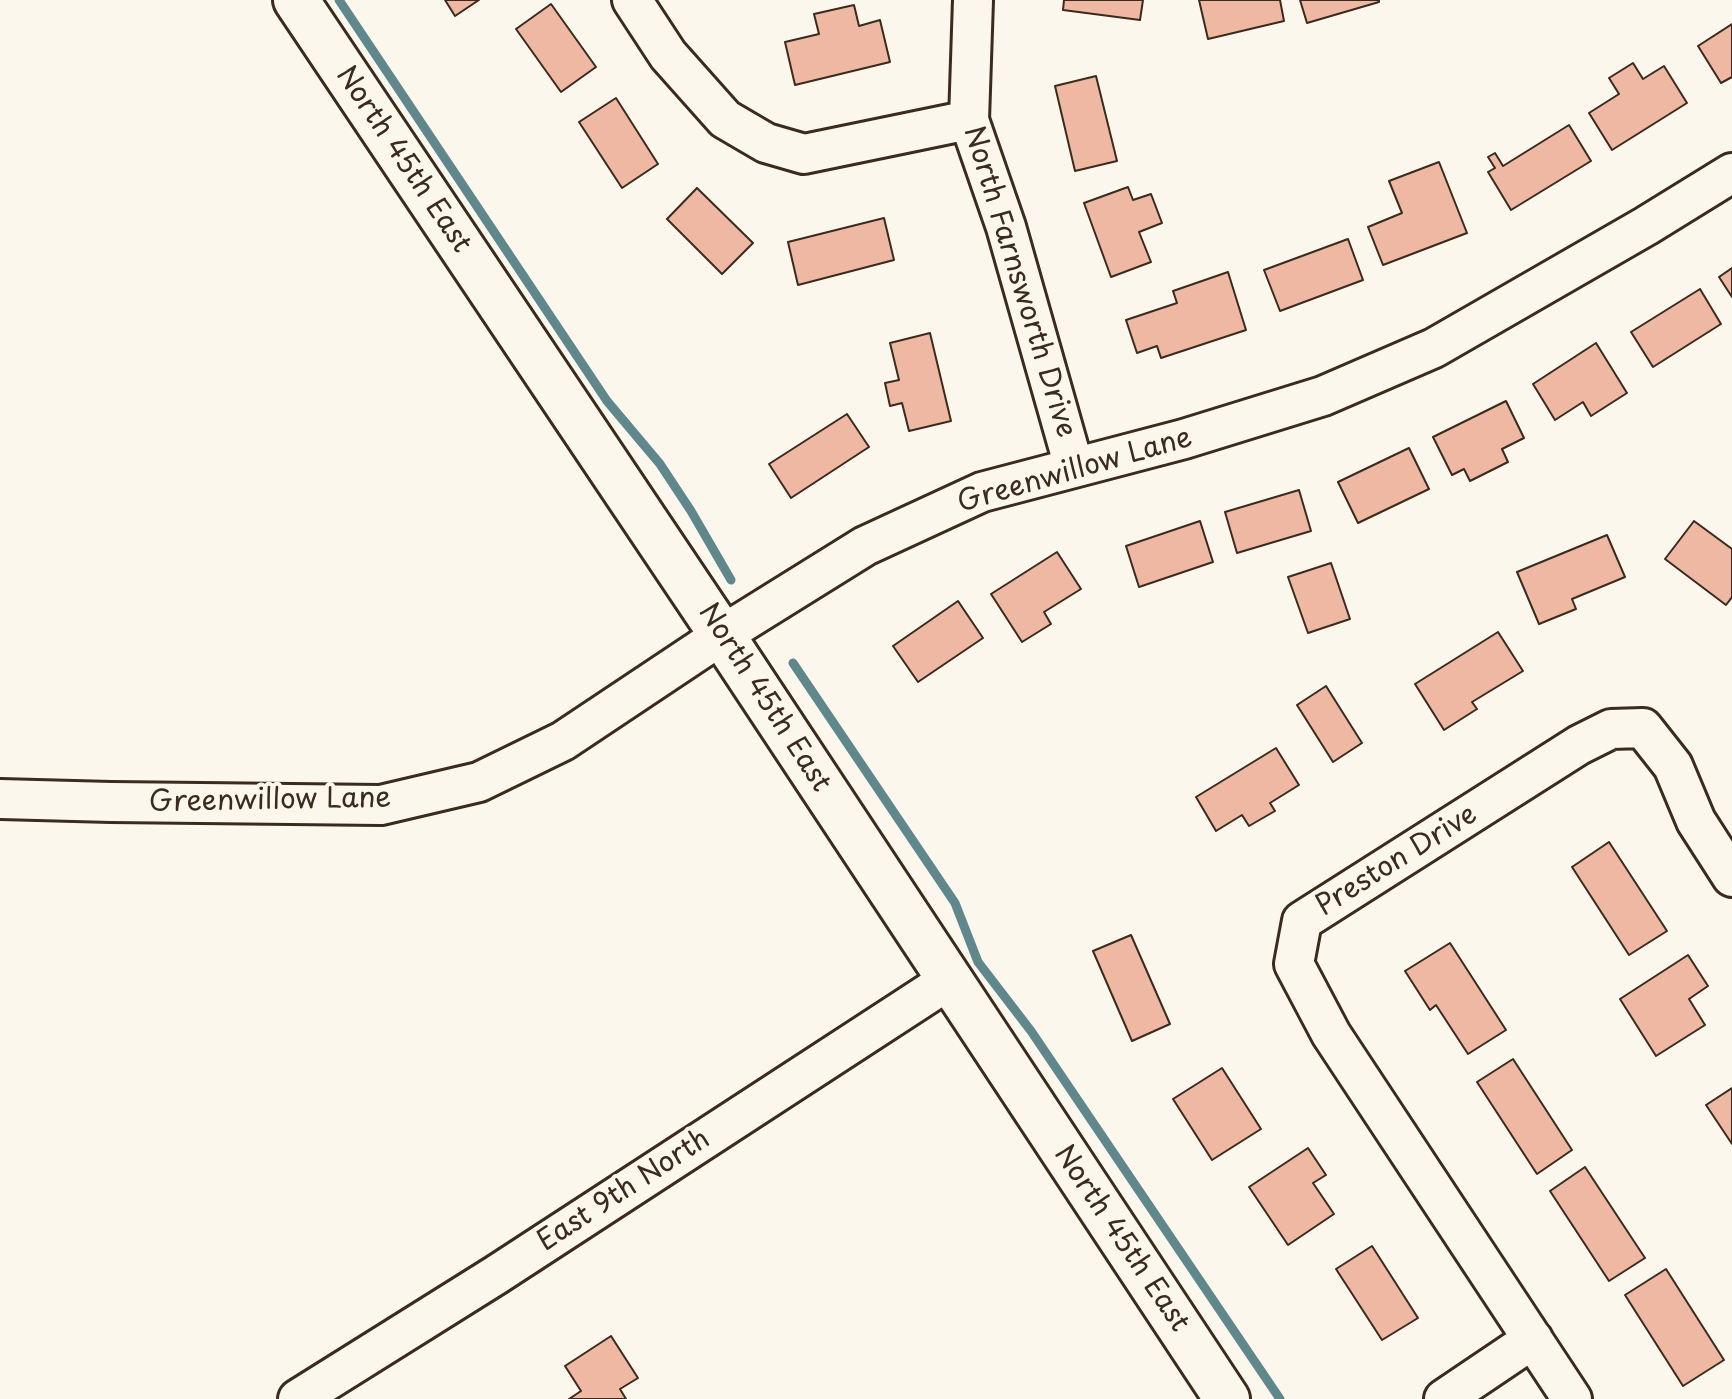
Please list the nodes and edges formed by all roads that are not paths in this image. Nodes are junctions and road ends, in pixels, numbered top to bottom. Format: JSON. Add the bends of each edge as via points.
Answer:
{"nodes":[{"id":1,"x":296,"y":0,"type":"edge"},
{"id":2,"x":632,"y":0,"type":"edge"},
{"id":3,"x":973,"y":0,"type":"edge"},
{"id":4,"x":969,"y":120,"type":"junction"},
{"id":5,"x":1732,"y":173,"type":"edge"},
{"id":6,"x":1074,"y":467,"type":"junction"},
{"id":7,"x":722,"y":635,"type":"junction"},
{"id":8,"x":0,"y":799,"type":"edge"},
{"id":9,"x":1732,"y":877,"type":"edge"},
{"id":10,"x":949,"y":980,"type":"junction"},
{"id":11,"x":1533,"y":1339,"type":"junction"},
{"id":12,"x":298,"y":1399,"type":"edge"},
{"id":13,"x":1227,"y":1399,"type":"edge"},
{"id":14,"x":1444,"y":1399,"type":"edge"},
{"id":15,"x":1572,"y":1399,"type":"edge"}],
"edges":[{"from":1,"to":7,"type":"main road","name":"North 45th East"},
{"from":2,"to":4,"type":"street","via":[[668,55],[725,119],[766,143],[804,154]]},
{"from":3,"to":4,"type":"street","name":"North Farnsworth Drive"},
{"from":4,"to":6,"type":"street","name":"North Farnsworth Drive","via":[[1006,227]]},
{"from":5,"to":6,"type":"street","name":"Greenwillow Lane","via":[[1434,348],[1323,396]]},
{"from":6,"to":7,"type":"street","name":"Greenwillow Lane","via":[[982,492],[865,546]]},
{"from":7,"to":8,"type":"street","name":"Greenwillow Lane","via":[[563,741],[479,782],[381,805]]},
{"from":7,"to":10,"type":"main road","name":"North 45th East"},
{"from":9,"to":11,"type":"street","name":"Preston Drive","via":[[1696,821],[1673,766],[1643,728],[1611,729],[1302,921],[1294,964],[1331,1034]]},
{"from":10,"to":12,"type":"street","name":"East 9th North"},
{"from":10,"to":13,"type":"main road","name":"North 45th East"},
{"from":11,"to":14,"type":"street"},
{"from":11,"to":15,"type":"street"}]}
